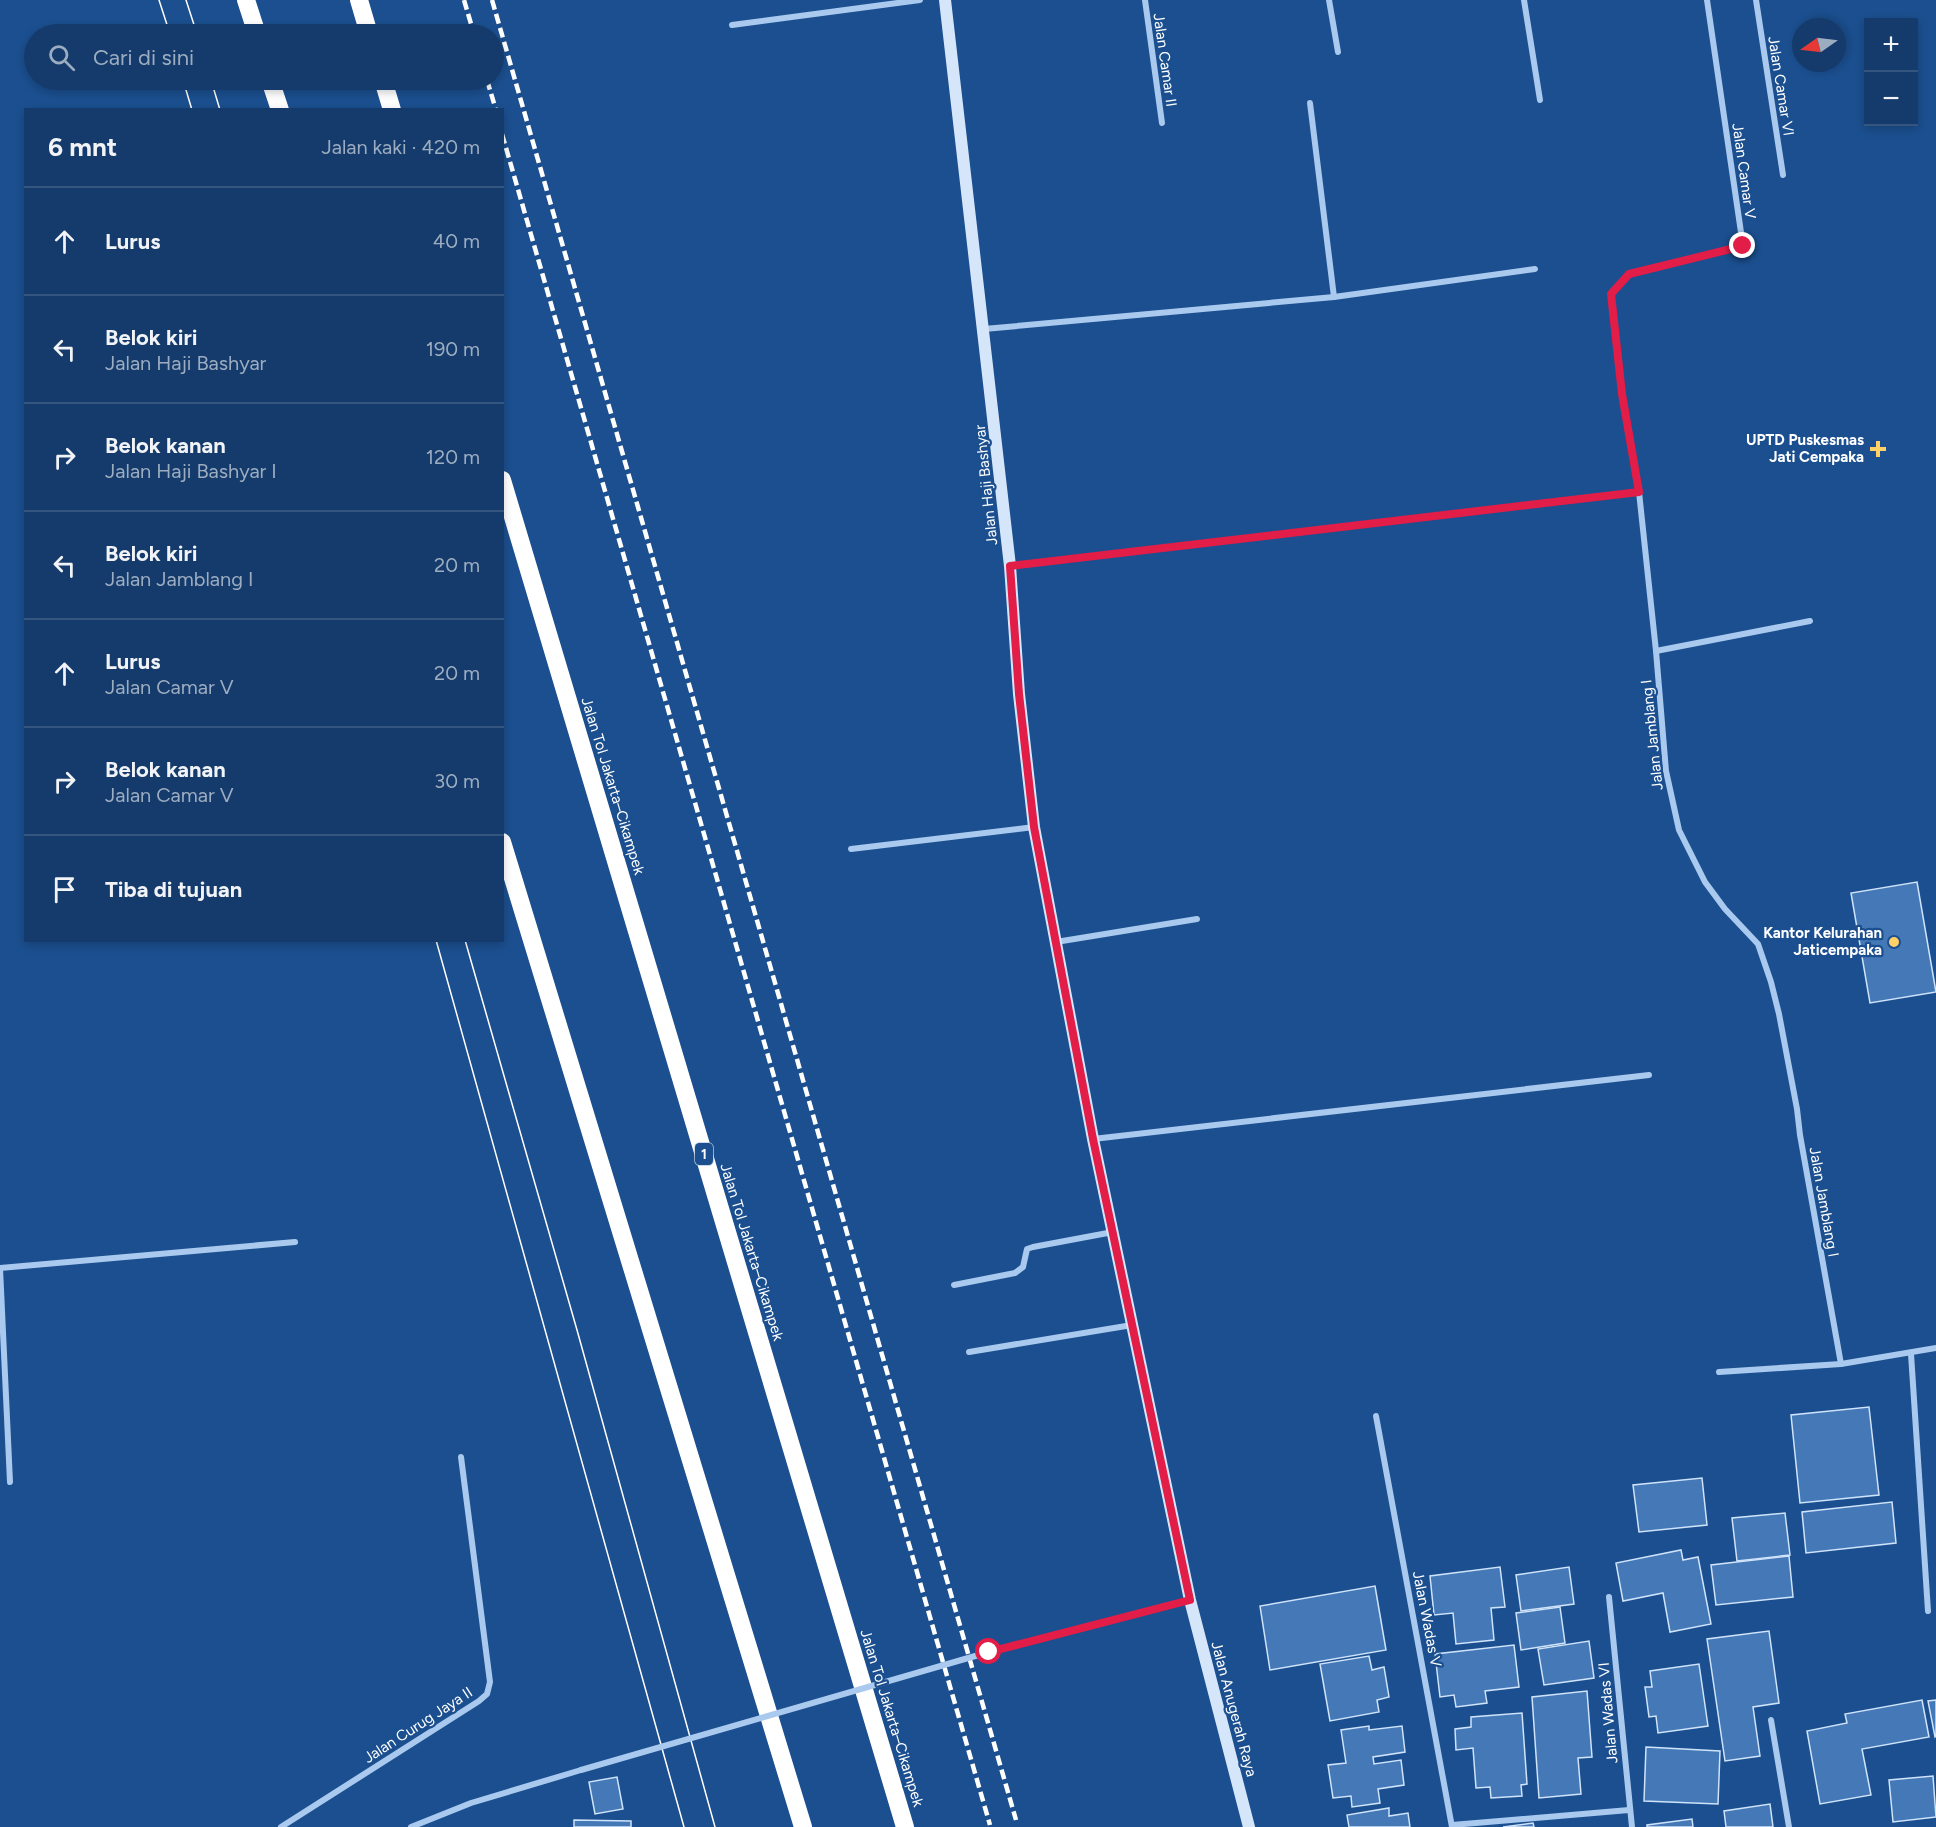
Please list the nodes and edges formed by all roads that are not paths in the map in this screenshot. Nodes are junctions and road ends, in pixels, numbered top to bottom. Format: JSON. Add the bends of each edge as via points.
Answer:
{"nodes":[{"id":1,"x":246,"y":0,"type":"edge"},
{"id":2,"x":920,"y":0,"type":"edge"},
{"id":3,"x":945,"y":0,"type":"edge"},
{"id":4,"x":1145,"y":0,"type":"edge"},
{"id":5,"x":1329,"y":0,"type":"edge"},
{"id":6,"x":1524,"y":0,"type":"edge"},
{"id":7,"x":1707,"y":0,"type":"edge"},
{"id":8,"x":1756,"y":0,"type":"edge"},
{"id":9,"x":361,"y":6,"type":"edge"},
{"id":10,"x":254,"y":24,"type":"edge"},
{"id":11,"x":366,"y":24,"type":"edge"},
{"id":12,"x":732,"y":25,"type":"dead end"},
{"id":13,"x":1338,"y":52,"type":"dead end"},
{"id":14,"x":273,"y":90,"type":"edge"},
{"id":15,"x":385,"y":90,"type":"edge"},
{"id":16,"x":1540,"y":100,"type":"dead end"},
{"id":17,"x":1310,"y":103,"type":"dead end"},
{"id":18,"x":279,"y":108,"type":"edge"},
{"id":19,"x":391,"y":108,"type":"edge"},
{"id":20,"x":1162,"y":123,"type":"dead end"},
{"id":21,"x":1783,"y":175,"type":"dead end"},
{"id":22,"x":1536,"y":269,"type":"dead end"},
{"id":23,"x":1334,"y":297,"type":"junction"},
{"id":24,"x":984,"y":330,"type":"junction"},
{"id":25,"x":1622,"y":394,"type":"joint"},
{"id":26,"x":504,"y":487,"type":"edge"},
{"id":27,"x":1639,"y":492,"type":"junction"},
{"id":28,"x":1010,"y":566,"type":"junction"},
{"id":29,"x":1810,"y":621,"type":"dead end"},
{"id":30,"x":1656,"y":651,"type":"junction"},
{"id":31,"x":1034,"y":827,"type":"junction"},
{"id":32,"x":504,"y":849,"type":"edge"},
{"id":33,"x":851,"y":849,"type":"dead end"},
{"id":34,"x":1197,"y":919,"type":"dead end"},
{"id":35,"x":1056,"y":942,"type":"junction"},
{"id":36,"x":1649,"y":1075,"type":"dead end"},
{"id":37,"x":1093,"y":1139,"type":"junction"},
{"id":38,"x":1113,"y":1232,"type":"junction"},
{"id":39,"x":295,"y":1242,"type":"dead end"},
{"id":40,"x":954,"y":1285,"type":"dead end"},
{"id":41,"x":1132,"y":1325,"type":"junction"},
{"id":42,"x":1936,"y":1348,"type":"edge"},
{"id":43,"x":969,"y":1352,"type":"dead end"},
{"id":44,"x":1911,"y":1354,"type":"junction"},
{"id":45,"x":1841,"y":1364,"type":"junction"},
{"id":46,"x":1719,"y":1372,"type":"dead end"},
{"id":47,"x":1376,"y":1416,"type":"dead end"},
{"id":48,"x":461,"y":1457,"type":"dead end"},
{"id":49,"x":10,"y":1482,"type":"dead end"},
{"id":50,"x":1609,"y":1597,"type":"dead end"},
{"id":51,"x":1190,"y":1600,"type":"junction"},
{"id":52,"x":1928,"y":1611,"type":"dead end"},
{"id":53,"x":1772,"y":1720,"type":"dead end"},
{"id":54,"x":1629,"y":1810,"type":"junction"},
{"id":55,"x":1452,"y":1826,"type":"edge"},
{"id":56,"x":281,"y":1827,"type":"edge"},
{"id":57,"x":411,"y":1827,"type":"edge"},
{"id":58,"x":803,"y":1827,"type":"edge"},
{"id":59,"x":905,"y":1827,"type":"edge"},
{"id":60,"x":1250,"y":1827,"type":"edge"},
{"id":61,"x":1632,"y":1827,"type":"edge"},
{"id":62,"x":1789,"y":1827,"type":"edge"}],
"edges":[{"from":1,"to":10,"type":"highway"},
{"from":2,"to":12,"type":"street"},
{"from":3,"to":24,"type":"street","name":"Jalan Haji Bashyar"},
{"from":4,"to":20,"type":"street","name":"Jalan Camar II"},
{"from":5,"to":13,"type":"street"},
{"from":6,"to":16,"type":"street"},
{"from":7,"to":25,"type":"street","name":"Jalan Camar V","via":[[1743,246],[1629,274],[1611,294]]},
{"from":8,"to":21,"type":"street","name":"Jalan Camar VI"},
{"from":9,"to":11,"type":"highway"},
{"from":14,"to":18,"type":"highway"},
{"from":15,"to":19,"type":"highway"},
{"from":17,"to":23,"type":"street"},
{"from":22,"to":23,"type":"street"},
{"from":23,"to":24,"type":"street"},
{"from":24,"to":28,"type":"street","name":"Jalan Haji Bashyar"},
{"from":25,"to":27,"type":"street","name":"Jalan Jamblang I"},
{"from":26,"to":59,"type":"highway","name":"Jalan Tol Jakarta–Cikampek","number":"1"},
{"from":27,"to":28,"type":"street"},
{"from":27,"to":30,"type":"street","name":"Jalan Jamblang I"},
{"from":28,"to":31,"type":"street","name":"Jalan Haji Bashyar"},
{"from":29,"to":30,"type":"street"},
{"from":30,"to":45,"type":"street","name":"Jalan Jamblang I","via":[[1665,771],[1679,830],[1705,882],[1758,944],[1771,982]]},
{"from":31,"to":33,"type":"street"},
{"from":31,"to":35,"type":"street","name":"Jalan Haji Bashyar"},
{"from":32,"to":58,"type":"highway"},
{"from":34,"to":35,"type":"street"},
{"from":35,"to":37,"type":"street","name":"Jalan Haji Bashyar"},
{"from":36,"to":37,"type":"street"},
{"from":37,"to":38,"type":"street","name":"Jalan Haji Bashyar"},
{"from":38,"to":40,"type":"street","via":[[1033,1247],[1027,1249],[1023,1267],[1015,1273]]},
{"from":38,"to":41,"type":"street","name":"Jalan Haji Bashyar"},
{"from":39,"to":49,"type":"street","via":[[0,1268]]},
{"from":41,"to":43,"type":"street"},
{"from":41,"to":51,"type":"street","name":"Jalan Haji Bashyar"},
{"from":42,"to":44,"type":"street"},
{"from":44,"to":45,"type":"street"},
{"from":44,"to":52,"type":"street"},
{"from":45,"to":46,"type":"street"},
{"from":47,"to":55,"type":"street","name":"Jalan Wadas V"},
{"from":48,"to":56,"type":"street","name":"Jalan Curug Jaya II","via":[[490,1682],[487,1694]]},
{"from":50,"to":54,"type":"street","name":"Jalan Wadas VI"},
{"from":51,"to":57,"type":"street","bridge":true,"via":[[989,1652],[581,1770],[471,1803]]},
{"from":51,"to":60,"type":"street","name":"Jalan Anugerah Raya"},
{"from":53,"to":62,"type":"street"},
{"from":54,"to":55,"type":"street"},
{"from":54,"to":61,"type":"street","name":"Jalan Wadas VI"}]}
